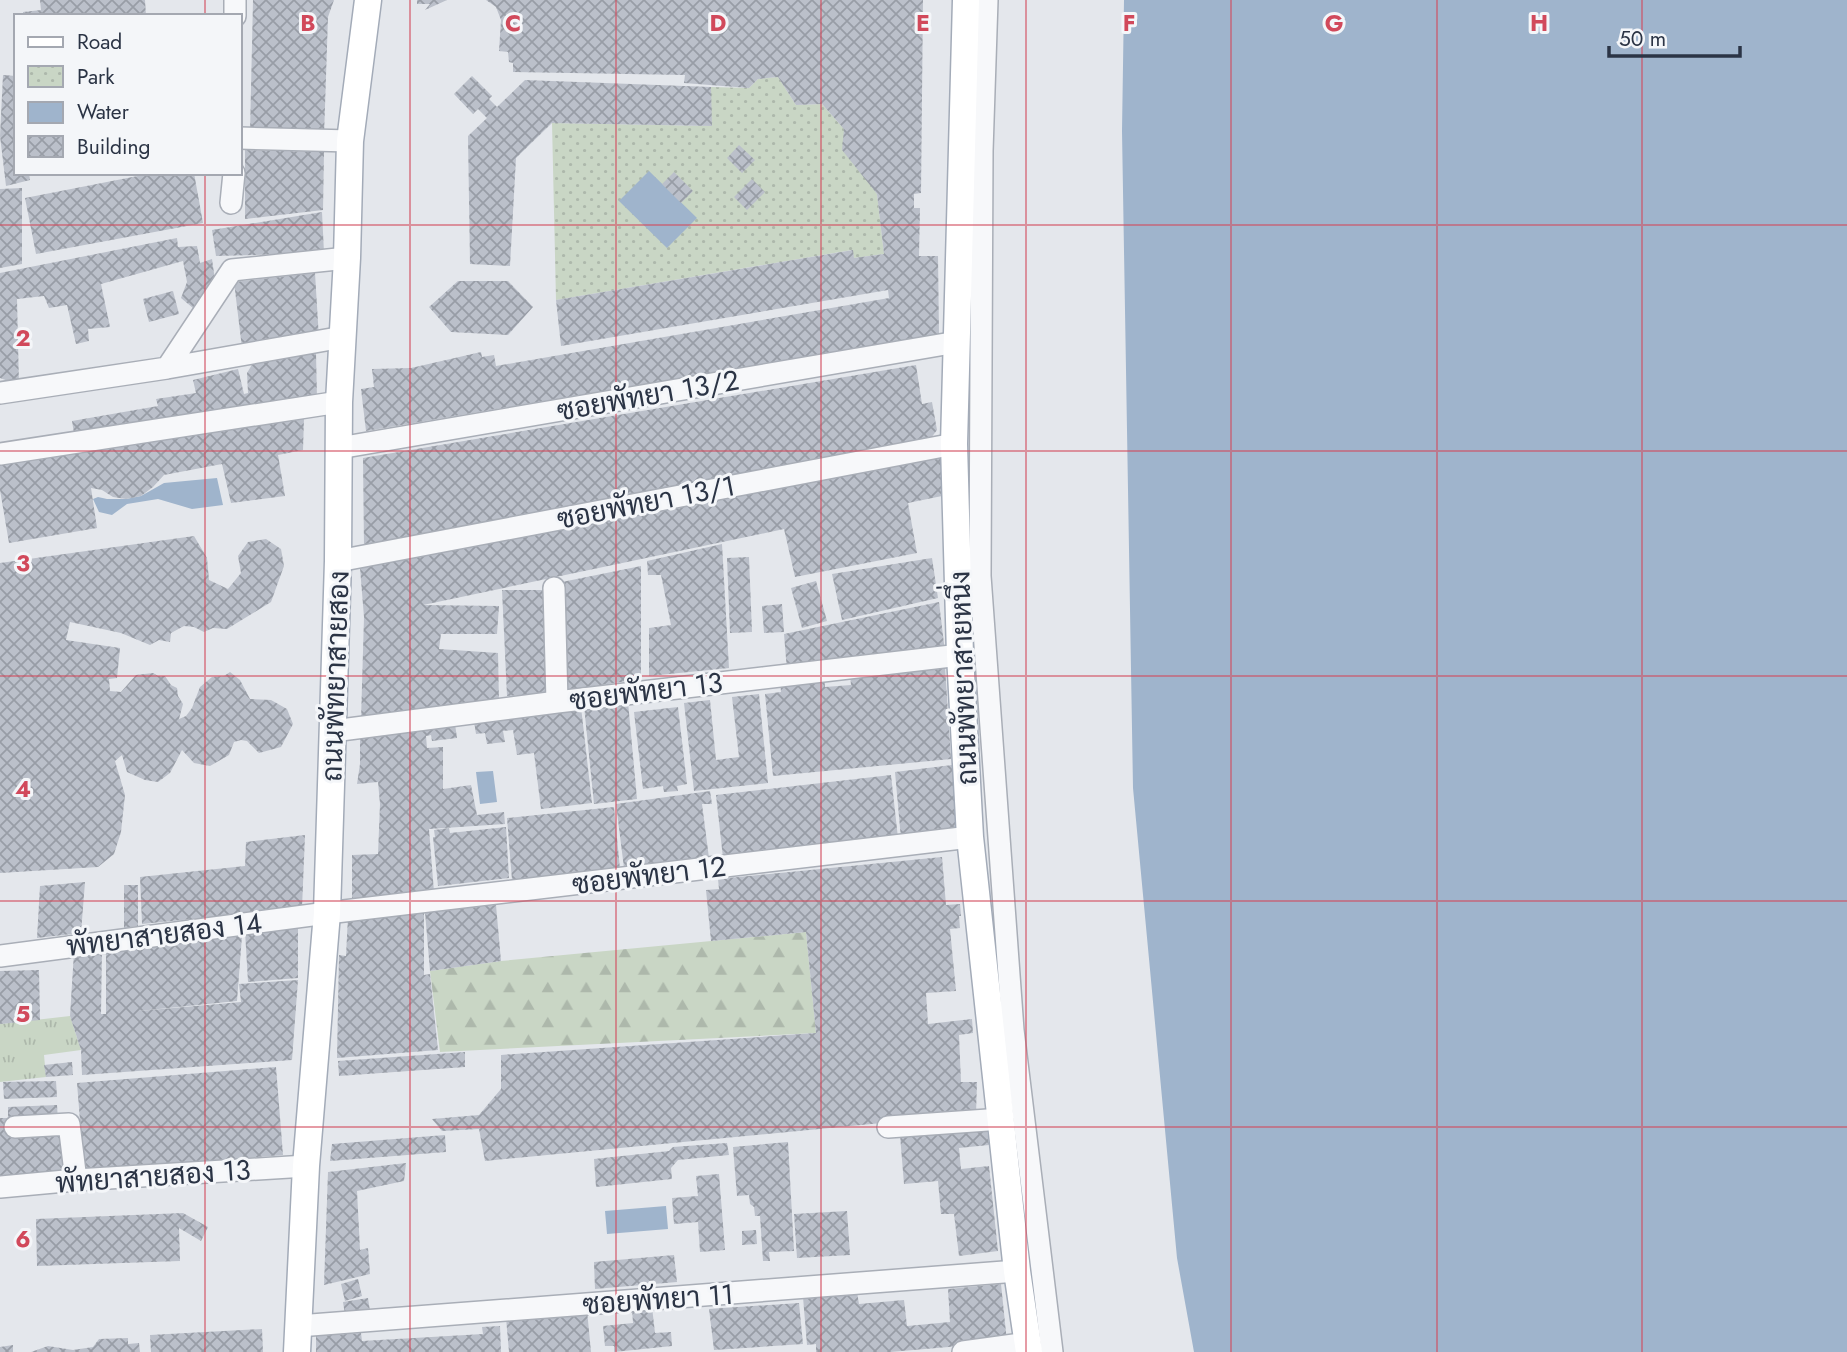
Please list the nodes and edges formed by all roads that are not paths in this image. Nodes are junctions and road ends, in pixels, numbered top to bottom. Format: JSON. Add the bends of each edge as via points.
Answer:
{"nodes":[{"id":1,"x":368,"y":0,"type":"edge"},
{"id":2,"x":966,"y":0,"type":"edge"},
{"id":3,"x":987,"y":0,"type":"edge"},
{"id":4,"x":242,"y":138,"type":"edge"},
{"id":5,"x":350,"y":141,"type":"junction"},
{"id":6,"x":234,"y":175,"type":"edge"},
{"id":7,"x":231,"y":203,"type":"dead end"},
{"id":8,"x":347,"y":258,"type":"junction"},
{"id":9,"x":343,"y":337,"type":"junction"},
{"id":10,"x":957,"y":342,"type":"junction"},
{"id":11,"x":167,"y":368,"type":"junction"},
{"id":12,"x":0,"y":393,"type":"edge"},
{"id":13,"x":339,"y":402,"type":"junction"},
{"id":14,"x":954,"y":444,"type":"junction"},
{"id":15,"x":339,"y":448,"type":"junction"},
{"id":16,"x":0,"y":454,"type":"edge"},
{"id":17,"x":338,"y":561,"type":"junction"},
{"id":18,"x":554,"y":587,"type":"dead end"},
{"id":19,"x":960,"y":655,"type":"junction"},
{"id":20,"x":557,"y":702,"type":"junction"},
{"id":21,"x":333,"y":731,"type":"junction"},
{"id":22,"x":970,"y":837,"type":"junction"},
{"id":23,"x":327,"y":913,"type":"junction"},
{"id":24,"x":0,"y":956,"type":"edge"},
{"id":25,"x":1002,"y":1119,"type":"junction"},
{"id":26,"x":15,"y":1127,"type":"dead end"},
{"id":27,"x":888,"y":1127,"type":"dead end"},
{"id":28,"x":306,"y":1166,"type":"junction"},
{"id":29,"x":76,"y":1180,"type":"junction"},
{"id":30,"x":0,"y":1187,"type":"edge"},
{"id":31,"x":1017,"y":1271,"type":"junction"},
{"id":32,"x":298,"y":1326,"type":"junction"},
{"id":33,"x":1036,"y":1349,"type":"edge"},
{"id":34,"x":297,"y":1352,"type":"edge"},
{"id":35,"x":963,"y":1352,"type":"edge"}],
"edges":[{"from":1,"to":5,"type":"main road","name":"ถนนพัทยาสายสอง"},
{"from":2,"to":10,"type":"main road","name":"ถนนพัทยาสายหนึ่ง"},
{"from":3,"to":33,"type":"street","via":[[980,576]]},
{"from":4,"to":5,"type":"street"},
{"from":5,"to":8,"type":"main road","name":"ถนนพัทยาสายสอง"},
{"from":6,"to":7,"type":"street"},
{"from":8,"to":9,"type":"main road","name":"ถนนพัทยาสายสอง"},
{"from":8,"to":11,"type":"street","via":[[232,270]]},
{"from":9,"to":11,"type":"street"},
{"from":9,"to":13,"type":"main road","name":"ถนนพัทยาสายสอง"},
{"from":10,"to":14,"type":"main road","name":"ถนนพัทยาสายหนึ่ง"},
{"from":10,"to":15,"type":"street","name":"ซอยพัทยา 13/2"},
{"from":11,"to":12,"type":"street"},
{"from":13,"to":15,"type":"main road","name":"ถนนพัทยาสายสอง"},
{"from":13,"to":16,"type":"street"},
{"from":14,"to":17,"type":"street","name":"ซอยพัทยา 13/1"},
{"from":14,"to":19,"type":"main road","name":"ถนนพัทยาสายหนึ่ง"},
{"from":15,"to":17,"type":"main road","name":"ถนนพัทยาสายสอง"},
{"from":17,"to":21,"type":"main road","name":"ถนนพัทยาสายสอง"},
{"from":18,"to":20,"type":"street"},
{"from":19,"to":20,"type":"street","name":"ซอยพัทยา 13"},
{"from":19,"to":22,"type":"main road","name":"ถนนพัทยาสายหนึ่ง"},
{"from":20,"to":21,"type":"street","name":"ซอยพัทยา 13"},
{"from":21,"to":23,"type":"main road","name":"ถนนพัทยาสายสอง"},
{"from":22,"to":23,"type":"street","name":"ซอยพัทยา 12"},
{"from":22,"to":25,"type":"main road","name":"ถนนพัทยาสายหนึ่ง"},
{"from":23,"to":24,"type":"street","name":"พัทยาสายสอง 14"},
{"from":23,"to":28,"type":"main road","name":"ถนนพัทยาสายสอง"},
{"from":25,"to":27,"type":"street"},
{"from":25,"to":31,"type":"main road","name":"ถนนพัทยาสายหนึ่ง"},
{"from":26,"to":29,"type":"street","via":[[69,1124]]},
{"from":28,"to":29,"type":"street","name":"พัทยาสายสอง 13"},
{"from":28,"to":32,"type":"main road","name":"ถนนพัทยาสายสอง"},
{"from":29,"to":30,"type":"street","name":"พัทยาสายสอง 13"},
{"from":31,"to":32,"type":"street","name":"ซอยพัทยา 11"},
{"from":31,"to":33,"type":"main road","name":"ถนนพัทยาสายหนึ่ง"},
{"from":32,"to":34,"type":"main road","name":"ถนนพัทยาสายสอง"},
{"from":33,"to":35,"type":"street"}]}
